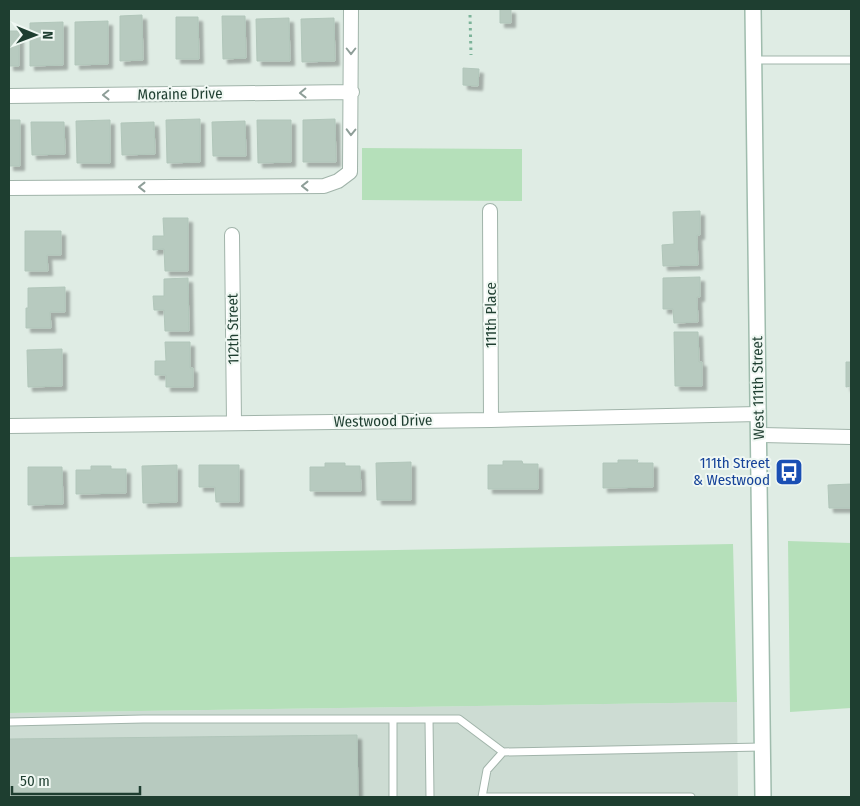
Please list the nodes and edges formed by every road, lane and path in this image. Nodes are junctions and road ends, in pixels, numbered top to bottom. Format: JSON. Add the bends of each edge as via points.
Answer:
{"nodes":[{"id":1,"x":351,"y":9,"type":"edge"},
{"id":2,"x":753,"y":9,"type":"edge"},
{"id":3,"x":470,"y":15,"type":"dead end"},
{"id":4,"x":471,"y":55,"type":"dead end"},
{"id":5,"x":754,"y":60,"type":"junction"},
{"id":6,"x":851,"y":60,"type":"edge"},
{"id":7,"x":352,"y":92,"type":"junction"},
{"id":8,"x":9,"y":96,"type":"edge"},
{"id":9,"x":9,"y":188,"type":"edge"},
{"id":10,"x":490,"y":211,"type":"dead end"},
{"id":11,"x":232,"y":235,"type":"dead end"},
{"id":12,"x":758,"y":414,"type":"junction"},
{"id":13,"x":491,"y":420,"type":"junction"},
{"id":14,"x":234,"y":422,"type":"junction"},
{"id":15,"x":9,"y":426,"type":"edge"},
{"id":16,"x":759,"y":435,"type":"junction"},
{"id":17,"x":851,"y":437,"type":"edge"},
{"id":18,"x":429,"y":719,"type":"junction"},
{"id":19,"x":393,"y":720,"type":"junction"},
{"id":20,"x":9,"y":722,"type":"edge"},
{"id":21,"x":762,"y":746,"type":"junction"},
{"id":22,"x":503,"y":752,"type":"junction"},
{"id":23,"x":393,"y":797,"type":"edge"},
{"id":24,"x":430,"y":797,"type":"edge"},
{"id":25,"x":482,"y":797,"type":"edge"},
{"id":26,"x":691,"y":797,"type":"edge"},
{"id":27,"x":763,"y":797,"type":"edge"}],
"edges":[{"from":1,"to":7,"type":"street","one_way":true},
{"from":2,"to":5,"type":"main road","name":"West 111th Street"},
{"from":3,"to":4,"type":"path"},
{"from":5,"to":6,"type":"lane"},
{"from":5,"to":12,"type":"main road","name":"West 111th Street"},
{"from":7,"to":8,"type":"street","name":"Moraine Drive","one_way":true},
{"from":7,"to":9,"type":"street","one_way":true,"via":[[350,172],[324,186]]},
{"from":10,"to":13,"type":"street","name":"111th Place"},
{"from":11,"to":14,"type":"street","name":"112th Street"},
{"from":12,"to":13,"type":"street","name":"Westwood Drive"},
{"from":12,"to":16,"type":"main road","name":"West 111th Street"},
{"from":13,"to":14,"type":"street","name":"Westwood Drive"},
{"from":14,"to":15,"type":"street","name":"Westwood Drive"},
{"from":16,"to":17,"type":"street"},
{"from":16,"to":21,"type":"main road","name":"West 111th Street"},
{"from":18,"to":19,"type":"lane"},
{"from":18,"to":22,"type":"lane","via":[[459,719]]},
{"from":18,"to":24,"type":"lane"},
{"from":19,"to":20,"type":"lane"},
{"from":19,"to":23,"type":"lane"},
{"from":21,"to":22,"type":"lane"},
{"from":21,"to":27,"type":"main road","name":"West 111th Street"},
{"from":22,"to":25,"type":"lane","via":[[488,770]]},
{"from":25,"to":26,"type":"lane"}]}
